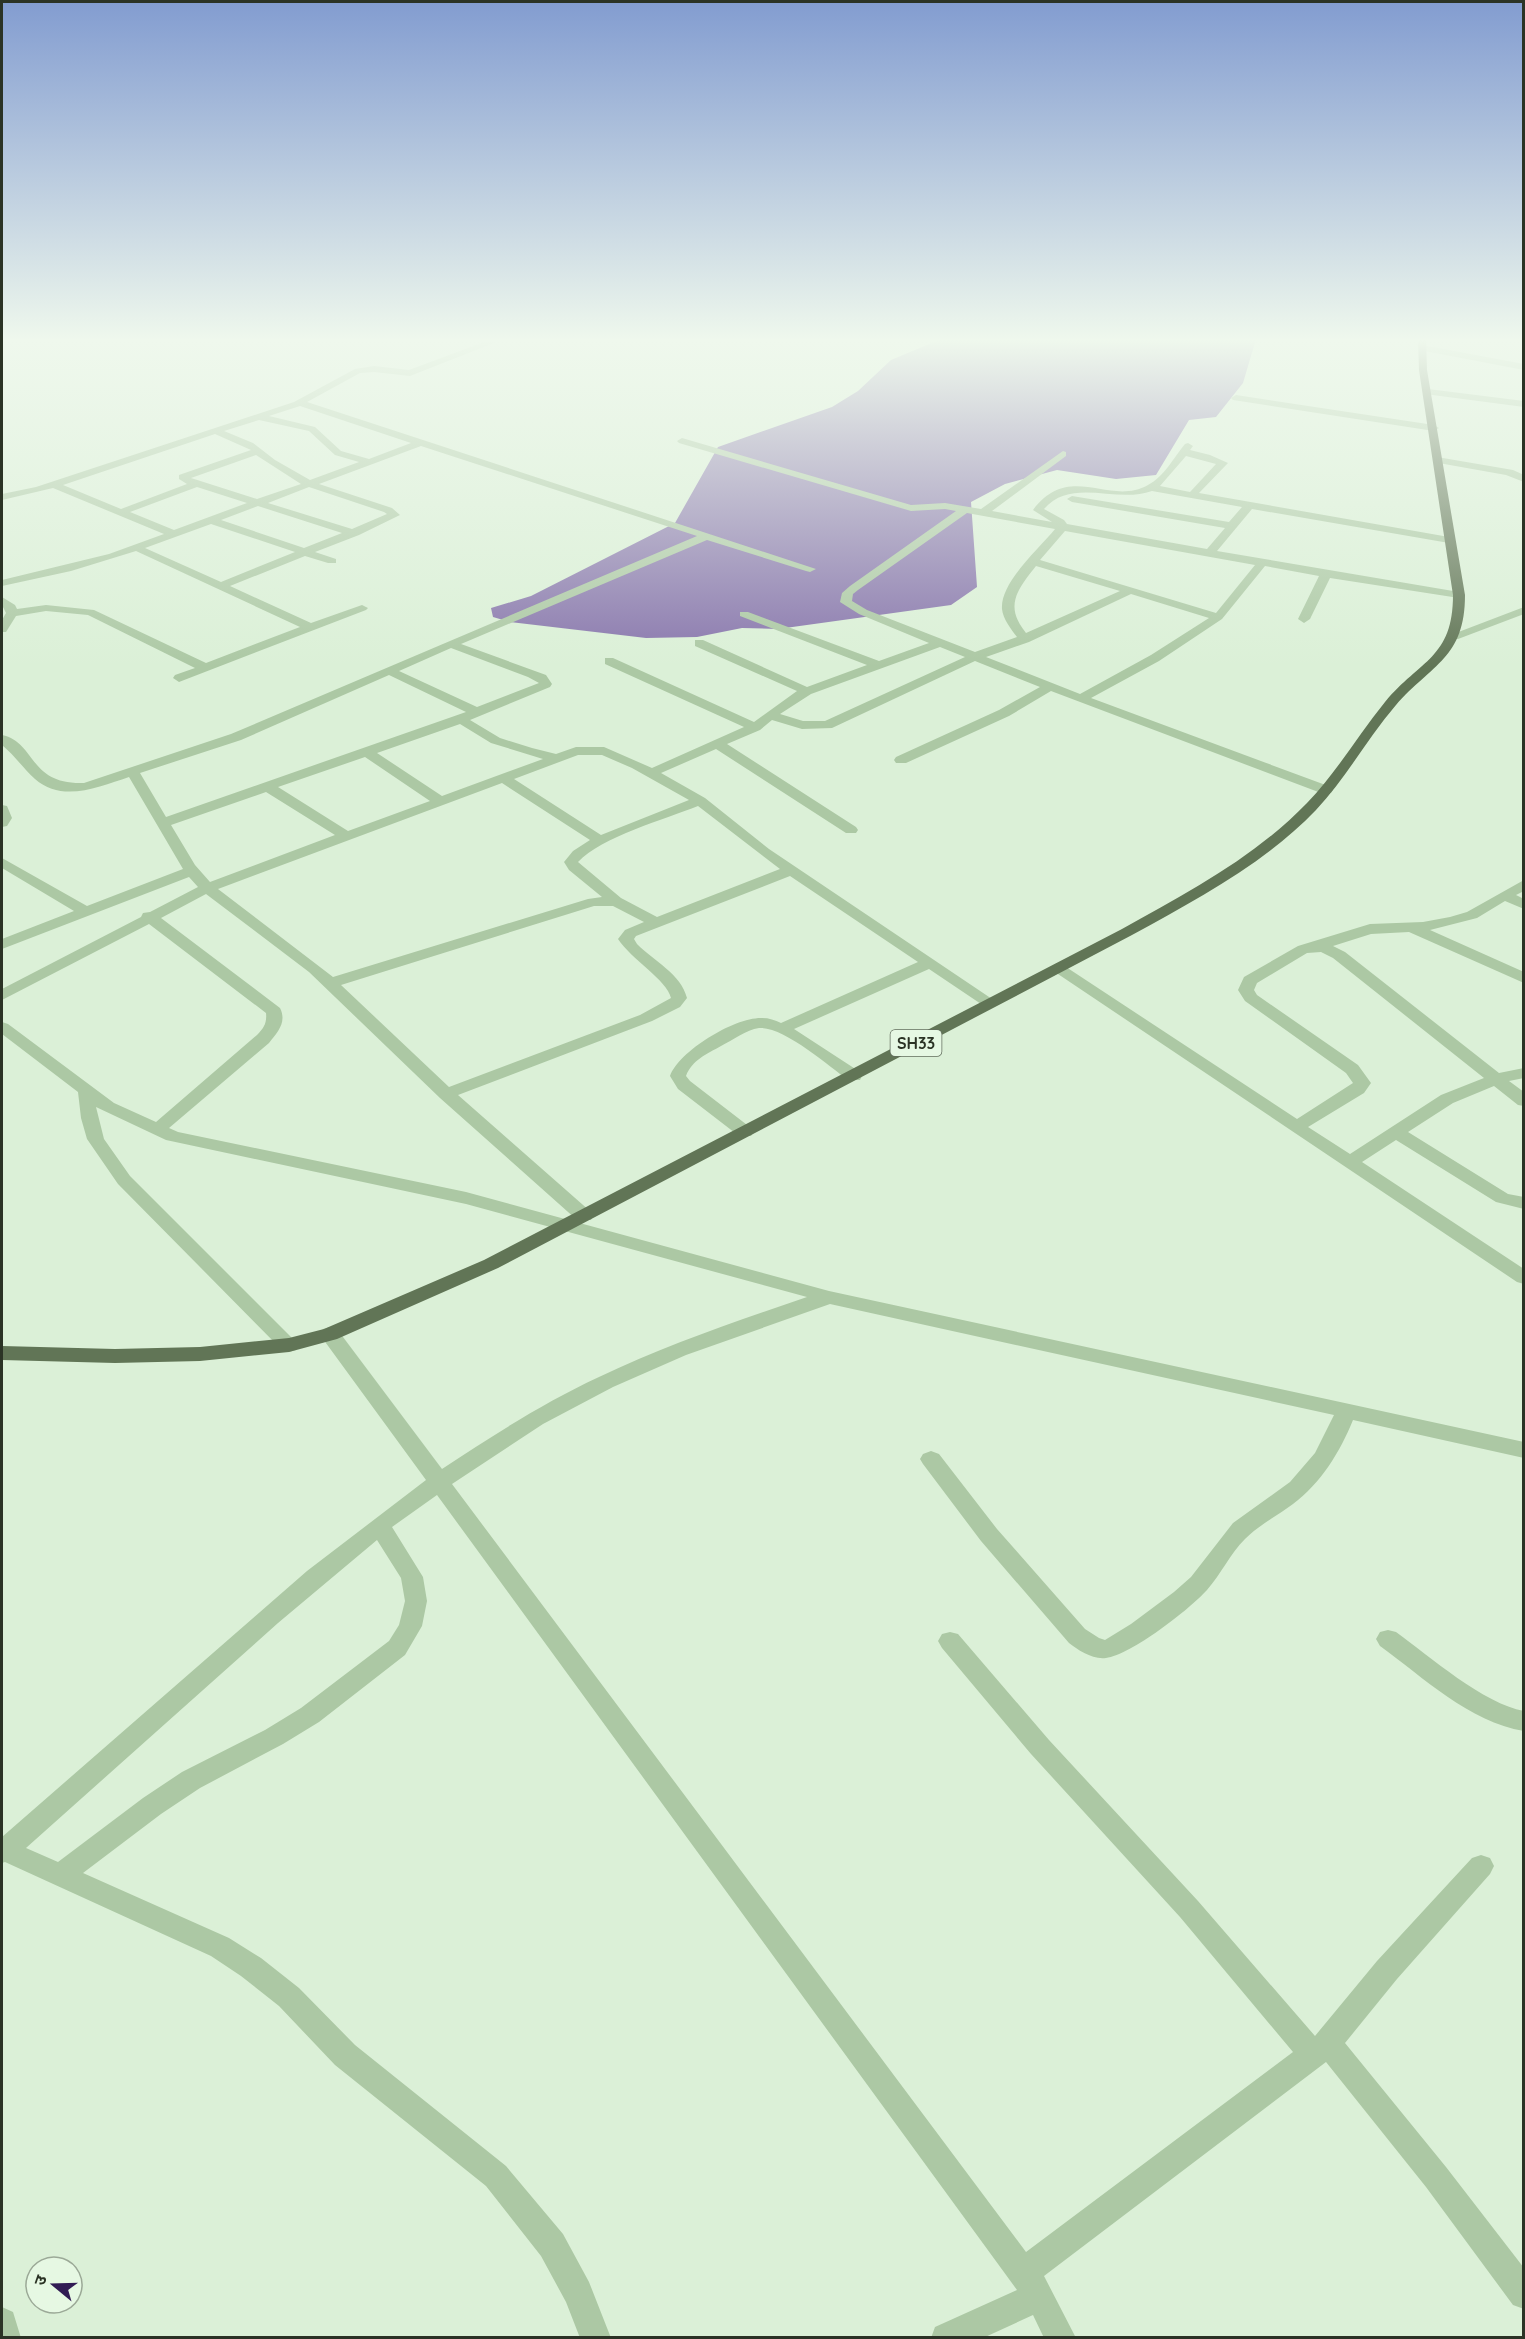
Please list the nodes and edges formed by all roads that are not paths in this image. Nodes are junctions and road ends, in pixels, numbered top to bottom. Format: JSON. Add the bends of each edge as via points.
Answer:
{"nodes":[{"id":1,"x":167,"y":448,"type":"edge"},
{"id":2,"x":254,"y":448,"type":"edge"},
{"id":3,"x":333,"y":448,"type":"edge"},
{"id":4,"x":407,"y":448,"type":"edge"},
{"id":5,"x":437,"y":448,"type":"edge"},
{"id":6,"x":706,"y":448,"type":"edge"},
{"id":7,"x":1436,"y":448,"type":"edge"},
{"id":8,"x":258,"y":452,"type":"junction"},
{"id":9,"x":1063,"y":454,"type":"dead end"},
{"id":10,"x":1437,"y":460,"type":"junction"},
{"id":11,"x":369,"y":462,"type":"junction"},
{"id":12,"x":1524,"y":479,"type":"edge"},
{"id":13,"x":197,"y":484,"type":"junction"},
{"id":14,"x":309,"y":484,"type":"junction"},
{"id":15,"x":54,"y":485,"type":"junction"},
{"id":16,"x":1151,"y":488,"type":"junction"},
{"id":17,"x":1193,"y":494,"type":"junction"},
{"id":18,"x":1052,"y":496,"type":"junction"},
{"id":19,"x":2,"y":497,"type":"edge"},
{"id":20,"x":257,"y":503,"type":"junction"},
{"id":21,"x":1250,"y":504,"type":"junction"},
{"id":22,"x":966,"y":509,"type":"junction"},
{"id":23,"x":984,"y":512,"type":"junction"},
{"id":24,"x":119,"y":513,"type":"junction"},
{"id":25,"x":210,"y":520,"type":"junction"},
{"id":26,"x":1062,"y":526,"type":"junction"},
{"id":27,"x":1232,"y":526,"type":"junction"},
{"id":28,"x":355,"y":533,"type":"junction"},
{"id":29,"x":174,"y":534,"type":"junction"},
{"id":30,"x":707,"y":536,"type":"junction"},
{"id":31,"x":1449,"y":540,"type":"junction"},
{"id":32,"x":137,"y":548,"type":"junction"},
{"id":33,"x":307,"y":553,"type":"junction"},
{"id":34,"x":1210,"y":553,"type":"junction"},
{"id":35,"x":332,"y":561,"type":"dead end"},
{"id":36,"x":1032,"y":561,"type":"junction"},
{"id":37,"x":1263,"y":562,"type":"junction"},
{"id":38,"x":810,"y":569,"type":"dead end"},
{"id":39,"x":1326,"y":574,"type":"junction"},
{"id":40,"x":2,"y":583,"type":"edge"},
{"id":41,"x":221,"y":586,"type":"junction"},
{"id":42,"x":1129,"y":591,"type":"junction"},
{"id":43,"x":1460,"y":595,"type":"junction"},
{"id":44,"x":2,"y":600,"type":"edge"},
{"id":45,"x":362,"y":608,"type":"dead end"},
{"id":46,"x":12,"y":613,"type":"junction"},
{"id":47,"x":744,"y":614,"type":"dead end"},
{"id":48,"x":1521,"y":614,"type":"edge"},
{"id":49,"x":1218,"y":616,"type":"junction"},
{"id":50,"x":1304,"y":619,"type":"dead end"},
{"id":51,"x":311,"y":628,"type":"junction"},
{"id":52,"x":2,"y":629,"type":"edge"},
{"id":53,"x":1454,"y":636,"type":"junction"},
{"id":54,"x":1025,"y":639,"type":"junction"},
{"id":55,"x":699,"y":643,"type":"dead end"},
{"id":56,"x":940,"y":643,"type":"junction"},
{"id":57,"x":450,"y":644,"type":"junction"},
{"id":58,"x":974,"y":657,"type":"junction"},
{"id":59,"x":609,"y":661,"type":"dead end"},
{"id":60,"x":881,"y":666,"type":"junction"},
{"id":61,"x":206,"y":668,"type":"junction"},
{"id":62,"x":389,"y":671,"type":"junction"},
{"id":63,"x":179,"y":678,"type":"dead end"},
{"id":64,"x":1049,"y":687,"type":"junction"},
{"id":65,"x":807,"y":691,"type":"junction"},
{"id":66,"x":1080,"y":699,"type":"junction"},
{"id":67,"x":478,"y":713,"type":"junction"},
{"id":68,"x":772,"y":716,"type":"junction"},
{"id":69,"x":461,"y":719,"type":"junction"},
{"id":70,"x":755,"y":727,"type":"junction"},
{"id":71,"x":4,"y":744,"type":"edge"},
{"id":72,"x":717,"y":744,"type":"junction"},
{"id":73,"x":366,"y":752,"type":"junction"},
{"id":74,"x":557,"y":758,"type":"junction"},
{"id":75,"x":901,"y":760,"type":"dead end"},
{"id":76,"x":132,"y":771,"type":"junction"},
{"id":77,"x":651,"y":773,"type":"junction"},
{"id":78,"x":503,"y":778,"type":"junction"},
{"id":79,"x":268,"y":787,"type":"junction"},
{"id":80,"x":1326,"y":790,"type":"junction"},
{"id":81,"x":700,"y":801,"type":"junction"},
{"id":82,"x":441,"y":802,"type":"junction"},
{"id":83,"x":2,"y":809,"type":"edge"},
{"id":84,"x":2,"y":823,"type":"edge"},
{"id":85,"x":163,"y":823,"type":"junction"},
{"id":86,"x":851,"y":830,"type":"dead end"},
{"id":87,"x":346,"y":836,"type":"junction"},
{"id":88,"x":600,"y":841,"type":"junction"},
{"id":89,"x":2,"y":862,"type":"edge"},
{"id":90,"x":790,"y":870,"type":"junction"},
{"id":91,"x":191,"y":871,"type":"junction"},
{"id":92,"x":1524,"y":884,"type":"edge"},
{"id":93,"x":207,"y":888,"type":"junction"},
{"id":94,"x":1504,"y":895,"type":"junction"},
{"id":95,"x":615,"y":901,"type":"junction"},
{"id":96,"x":1524,"y":906,"type":"edge"},
{"id":97,"x":87,"y":912,"type":"junction"},
{"id":98,"x":148,"y":916,"type":"junction"},
{"id":99,"x":654,"y":922,"type":"junction"},
{"id":100,"x":1410,"y":927,"type":"junction"},
{"id":101,"x":2,"y":944,"type":"edge"},
{"id":102,"x":1314,"y":947,"type":"junction"},
{"id":103,"x":929,"y":963,"type":"junction"},
{"id":104,"x":1057,"y":968,"type":"junction"},
{"id":105,"x":1524,"y":978,"type":"edge"},
{"id":106,"x":330,"y":983,"type":"junction"},
{"id":107,"x":2,"y":995,"type":"edge"},
{"id":108,"x":990,"y":1003,"type":"junction"},
{"id":109,"x":2,"y":1027,"type":"edge"},
{"id":110,"x":782,"y":1028,"type":"junction"},
{"id":111,"x":1524,"y":1072,"type":"edge"},
{"id":112,"x":854,"y":1076,"type":"junction"},
{"id":113,"x":1496,"y":1079,"type":"junction"},
{"id":114,"x":86,"y":1089,"type":"junction"},
{"id":115,"x":446,"y":1094,"type":"junction"},
{"id":116,"x":1524,"y":1101,"type":"edge"},
{"id":117,"x":1296,"y":1127,"type":"junction"},
{"id":118,"x":157,"y":1130,"type":"junction"},
{"id":119,"x":745,"y":1132,"type":"junction"},
{"id":120,"x":1396,"y":1133,"type":"junction"},
{"id":121,"x":1349,"y":1162,"type":"junction"},
{"id":122,"x":1524,"y":1203,"type":"edge"},
{"id":123,"x":576,"y":1220,"type":"junction"},
{"id":124,"x":1524,"y":1278,"type":"edge"},
{"id":125,"x":830,"y":1297,"type":"junction"},
{"id":126,"x":330,"y":1334,"type":"junction"},
{"id":127,"x":289,"y":1346,"type":"junction"},
{"id":128,"x":2,"y":1353,"type":"edge"},
{"id":129,"x":1346,"y":1411,"type":"junction"},
{"id":130,"x":1524,"y":1450,"type":"edge"},
{"id":131,"x":932,"y":1459,"type":"dead end"},
{"id":132,"x":441,"y":1481,"type":"junction"},
{"id":133,"x":380,"y":1526,"type":"junction"},
{"id":134,"x":1388,"y":1639,"type":"dead end"},
{"id":135,"x":950,"y":1641,"type":"dead end"},
{"id":136,"x":1524,"y":1721,"type":"edge"},
{"id":137,"x":3,"y":1851,"type":"edge"},
{"id":138,"x":1481,"y":1866,"type":"dead end"},
{"id":139,"x":61,"y":1875,"type":"junction"},
{"id":140,"x":1320,"y":2048,"type":"junction"},
{"id":141,"x":1032,"y":2284,"type":"junction"},
{"id":142,"x":1524,"y":2294,"type":"edge"},
{"id":143,"x":2,"y":2323,"type":"edge"},
{"id":144,"x":5,"y":2337,"type":"edge"},
{"id":145,"x":596,"y":2337,"type":"edge"},
{"id":146,"x":946,"y":2337,"type":"edge"},
{"id":147,"x":1061,"y":2337,"type":"edge"}],
"edges":[{"from":1,"to":15,"type":"street"},
{"from":2,"to":8,"type":"street"},
{"from":3,"to":11,"type":"street"},
{"from":4,"to":11,"type":"street"},
{"from":5,"to":30,"type":"street"},
{"from":6,"to":22,"type":"street","via":[[902,506]]},
{"from":7,"to":10,"type":"main road"},
{"from":8,"to":13,"type":"street","via":[[183,477]]},
{"from":8,"to":14,"type":"street"},
{"from":9,"to":23,"type":"street"},
{"from":10,"to":12,"type":"street","via":[[1509,472]]},
{"from":10,"to":31,"type":"main road"},
{"from":11,"to":14,"type":"street"},
{"from":13,"to":20,"type":"street"},
{"from":13,"to":24,"type":"street"},
{"from":14,"to":20,"type":"street"},
{"from":14,"to":28,"type":"street","via":[[394,512],[393,517]]},
{"from":15,"to":19,"type":"street"},
{"from":15,"to":24,"type":"street"},
{"from":16,"to":17,"type":"street"},
{"from":16,"to":17,"type":"street","via":[[1186,449],[1223,463]]},
{"from":16,"to":18,"type":"street","via":[[1126,492],[1070,490]]},
{"from":17,"to":21,"type":"street"},
{"from":18,"to":26,"type":"street","via":[[1038,510]]},
{"from":18,"to":27,"type":"street"},
{"from":20,"to":25,"type":"street"},
{"from":20,"to":28,"type":"street"},
{"from":21,"to":27,"type":"street"},
{"from":21,"to":31,"type":"street"},
{"from":22,"to":23,"type":"street"},
{"from":22,"to":56,"type":"street","via":[[854,588],[846,598],[846,602],[863,612]]},
{"from":23,"to":26,"type":"street"},
{"from":24,"to":29,"type":"street"},
{"from":25,"to":29,"type":"street"},
{"from":25,"to":33,"type":"street"},
{"from":26,"to":34,"type":"street"},
{"from":26,"to":36,"type":"street"},
{"from":27,"to":34,"type":"street"},
{"from":28,"to":33,"type":"street"},
{"from":29,"to":32,"type":"street"},
{"from":30,"to":38,"type":"street"},
{"from":30,"to":57,"type":"street"},
{"from":31,"to":43,"type":"main road"},
{"from":32,"to":40,"type":"street"},
{"from":32,"to":41,"type":"street"},
{"from":33,"to":35,"type":"street"},
{"from":33,"to":41,"type":"street"},
{"from":34,"to":37,"type":"street"},
{"from":36,"to":42,"type":"street"},
{"from":36,"to":54,"type":"street","via":[[1012,589],[1008,606],[1012,624]]},
{"from":37,"to":39,"type":"street"},
{"from":37,"to":49,"type":"street"},
{"from":39,"to":43,"type":"street"},
{"from":39,"to":50,"type":"street"},
{"from":41,"to":51,"type":"street"},
{"from":42,"to":49,"type":"street"},
{"from":42,"to":54,"type":"street"},
{"from":43,"to":53,"type":"main road"},
{"from":44,"to":46,"type":"street"},
{"from":45,"to":51,"type":"street"},
{"from":46,"to":52,"type":"street"},
{"from":46,"to":61,"type":"street","via":[[46,609],[90,612]]},
{"from":47,"to":60,"type":"street"},
{"from":48,"to":53,"type":"street"},
{"from":49,"to":66,"type":"street","via":[[1155,658]]},
{"from":51,"to":61,"type":"street"},
{"from":53,"to":80,"type":"main road","number":"SH33","via":[[1392,702]]},
{"from":54,"to":58,"type":"street"},
{"from":55,"to":65,"type":"street"},
{"from":56,"to":58,"type":"street"},
{"from":56,"to":60,"type":"street"},
{"from":57,"to":62,"type":"street"},
{"from":57,"to":67,"type":"street","via":[[542,678],[546,684]]},
{"from":58,"to":64,"type":"street"},
{"from":58,"to":68,"type":"street","via":[[827,725],[802,725]]},
{"from":59,"to":70,"type":"street"},
{"from":60,"to":65,"type":"street"},
{"from":61,"to":63,"type":"street"},
{"from":62,"to":67,"type":"street"},
{"from":62,"to":76,"type":"street","via":[[236,737]]},
{"from":64,"to":66,"type":"street"},
{"from":64,"to":75,"type":"street","via":[[1004,714]]},
{"from":65,"to":68,"type":"street"},
{"from":66,"to":80,"type":"street"},
{"from":67,"to":69,"type":"street"},
{"from":68,"to":70,"type":"street"},
{"from":69,"to":73,"type":"street"},
{"from":69,"to":74,"type":"street","via":[[492,740]]},
{"from":70,"to":72,"type":"street"},
{"from":71,"to":76,"type":"street","via":[[54,786],[85,787]]},
{"from":72,"to":77,"type":"street"},
{"from":72,"to":86,"type":"street"},
{"from":73,"to":79,"type":"street"},
{"from":73,"to":82,"type":"street"},
{"from":74,"to":77,"type":"street","via":[[576,752],[604,751]]},
{"from":74,"to":78,"type":"street"},
{"from":76,"to":85,"type":"street"},
{"from":77,"to":81,"type":"street"},
{"from":78,"to":82,"type":"street"},
{"from":78,"to":88,"type":"street"},
{"from":79,"to":85,"type":"street"},
{"from":79,"to":87,"type":"street"},
{"from":80,"to":104,"type":"main road","number":"SH33","via":[[1286,830],[1229,873]]},
{"from":81,"to":88,"type":"street"},
{"from":81,"to":90,"type":"street"},
{"from":82,"to":87,"type":"street"},
{"from":83,"to":84,"type":"street"},
{"from":85,"to":91,"type":"street"},
{"from":87,"to":93,"type":"street"},
{"from":88,"to":95,"type":"street","via":[[574,855],[571,862]]},
{"from":89,"to":97,"type":"street"},
{"from":90,"to":99,"type":"street"},
{"from":90,"to":103,"type":"street"},
{"from":91,"to":93,"type":"street"},
{"from":91,"to":97,"type":"street"},
{"from":92,"to":94,"type":"street"},
{"from":93,"to":98,"type":"street"},
{"from":93,"to":106,"type":"street"},
{"from":94,"to":96,"type":"street"},
{"from":94,"to":100,"type":"street","via":[[1472,915]]},
{"from":95,"to":99,"type":"street"},
{"from":95,"to":106,"type":"street","via":[[593,902]]},
{"from":97,"to":101,"type":"street"},
{"from":98,"to":107,"type":"street"},
{"from":98,"to":118,"type":"street","via":[[274,1011],[276,1020],[263,1039]]},
{"from":99,"to":115,"type":"street","via":[[630,933],[626,939],[639,958],[675,985],[679,998],[674,1004]]},
{"from":100,"to":102,"type":"street","via":[[1370,929]]},
{"from":100,"to":105,"type":"street"},
{"from":102,"to":113,"type":"street","via":[[1339,955]]},
{"from":102,"to":117,"type":"street","via":[[1303,949],[1250,980],[1246,990],[1251,998],[1352,1069],[1362,1083]]},
{"from":103,"to":108,"type":"street"},
{"from":103,"to":110,"type":"street"},
{"from":104,"to":108,"type":"main road","number":"SH33"},
{"from":104,"to":117,"type":"street"},
{"from":106,"to":115,"type":"street"},
{"from":108,"to":112,"type":"main road","number":"SH33"},
{"from":109,"to":114,"type":"street"},
{"from":110,"to":112,"type":"street"},
{"from":110,"to":119,"type":"street","via":[[764,1023],[748,1026],[705,1048],[680,1069],[678,1076],[684,1085]]},
{"from":111,"to":113,"type":"street"},
{"from":112,"to":119,"type":"main road","number":"SH33"},
{"from":113,"to":116,"type":"street"},
{"from":113,"to":120,"type":"street","via":[[1447,1099]]},
{"from":114,"to":118,"type":"street","via":[[108,1107]]},
{"from":114,"to":127,"type":"street","via":[[95,1142],[111,1165]]},
{"from":115,"to":123,"type":"street"},
{"from":117,"to":121,"type":"street"},
{"from":118,"to":123,"type":"street","via":[[198,1143]]},
{"from":119,"to":123,"type":"main road","number":"SH33"},
{"from":120,"to":121,"type":"street"},
{"from":120,"to":122,"type":"street","via":[[1502,1198]]},
{"from":121,"to":124,"type":"street"},
{"from":123,"to":125,"type":"street"},
{"from":123,"to":126,"type":"main road","number":"SH33","via":[[471,1273]]},
{"from":125,"to":129,"type":"street"},
{"from":125,"to":132,"type":"street","via":[[722,1334],[632,1371],[538,1418]]},
{"from":126,"to":127,"type":"main road","number":"SH33"},
{"from":126,"to":132,"type":"street"},
{"from":127,"to":128,"type":"main road","number":"SH33","via":[[115,1356]]},
{"from":129,"to":130,"type":"street"},
{"from":129,"to":131,"type":"street","via":[[1322,1460],[1288,1496],[1225,1545],[1199,1584],[1121,1643],[1105,1649],[1092,1647],[1077,1636],[989,1535]]},
{"from":132,"to":133,"type":"street"},
{"from":132,"to":141,"type":"street"},
{"from":133,"to":137,"type":"street","via":[[218,1660]]},
{"from":133,"to":139,"type":"street","via":[[412,1577],[416,1600],[410,1626],[397,1648],[310,1715],[191,1780]]},
{"from":134,"to":136,"type":"street","via":[[1496,1713]]},
{"from":135,"to":140,"type":"street","via":[[1040,1747]]},
{"from":137,"to":139,"type":"street"},
{"from":138,"to":140,"type":"street"},
{"from":139,"to":145,"type":"street","via":[[220,1947],[289,1997],[345,2055],[496,2176],[552,2245]]},
{"from":140,"to":141,"type":"street"},
{"from":140,"to":142,"type":"street","via":[[1436,2177]]},
{"from":141,"to":146,"type":"street"},
{"from":141,"to":147,"type":"street"},
{"from":143,"to":144,"type":"street"}]}
